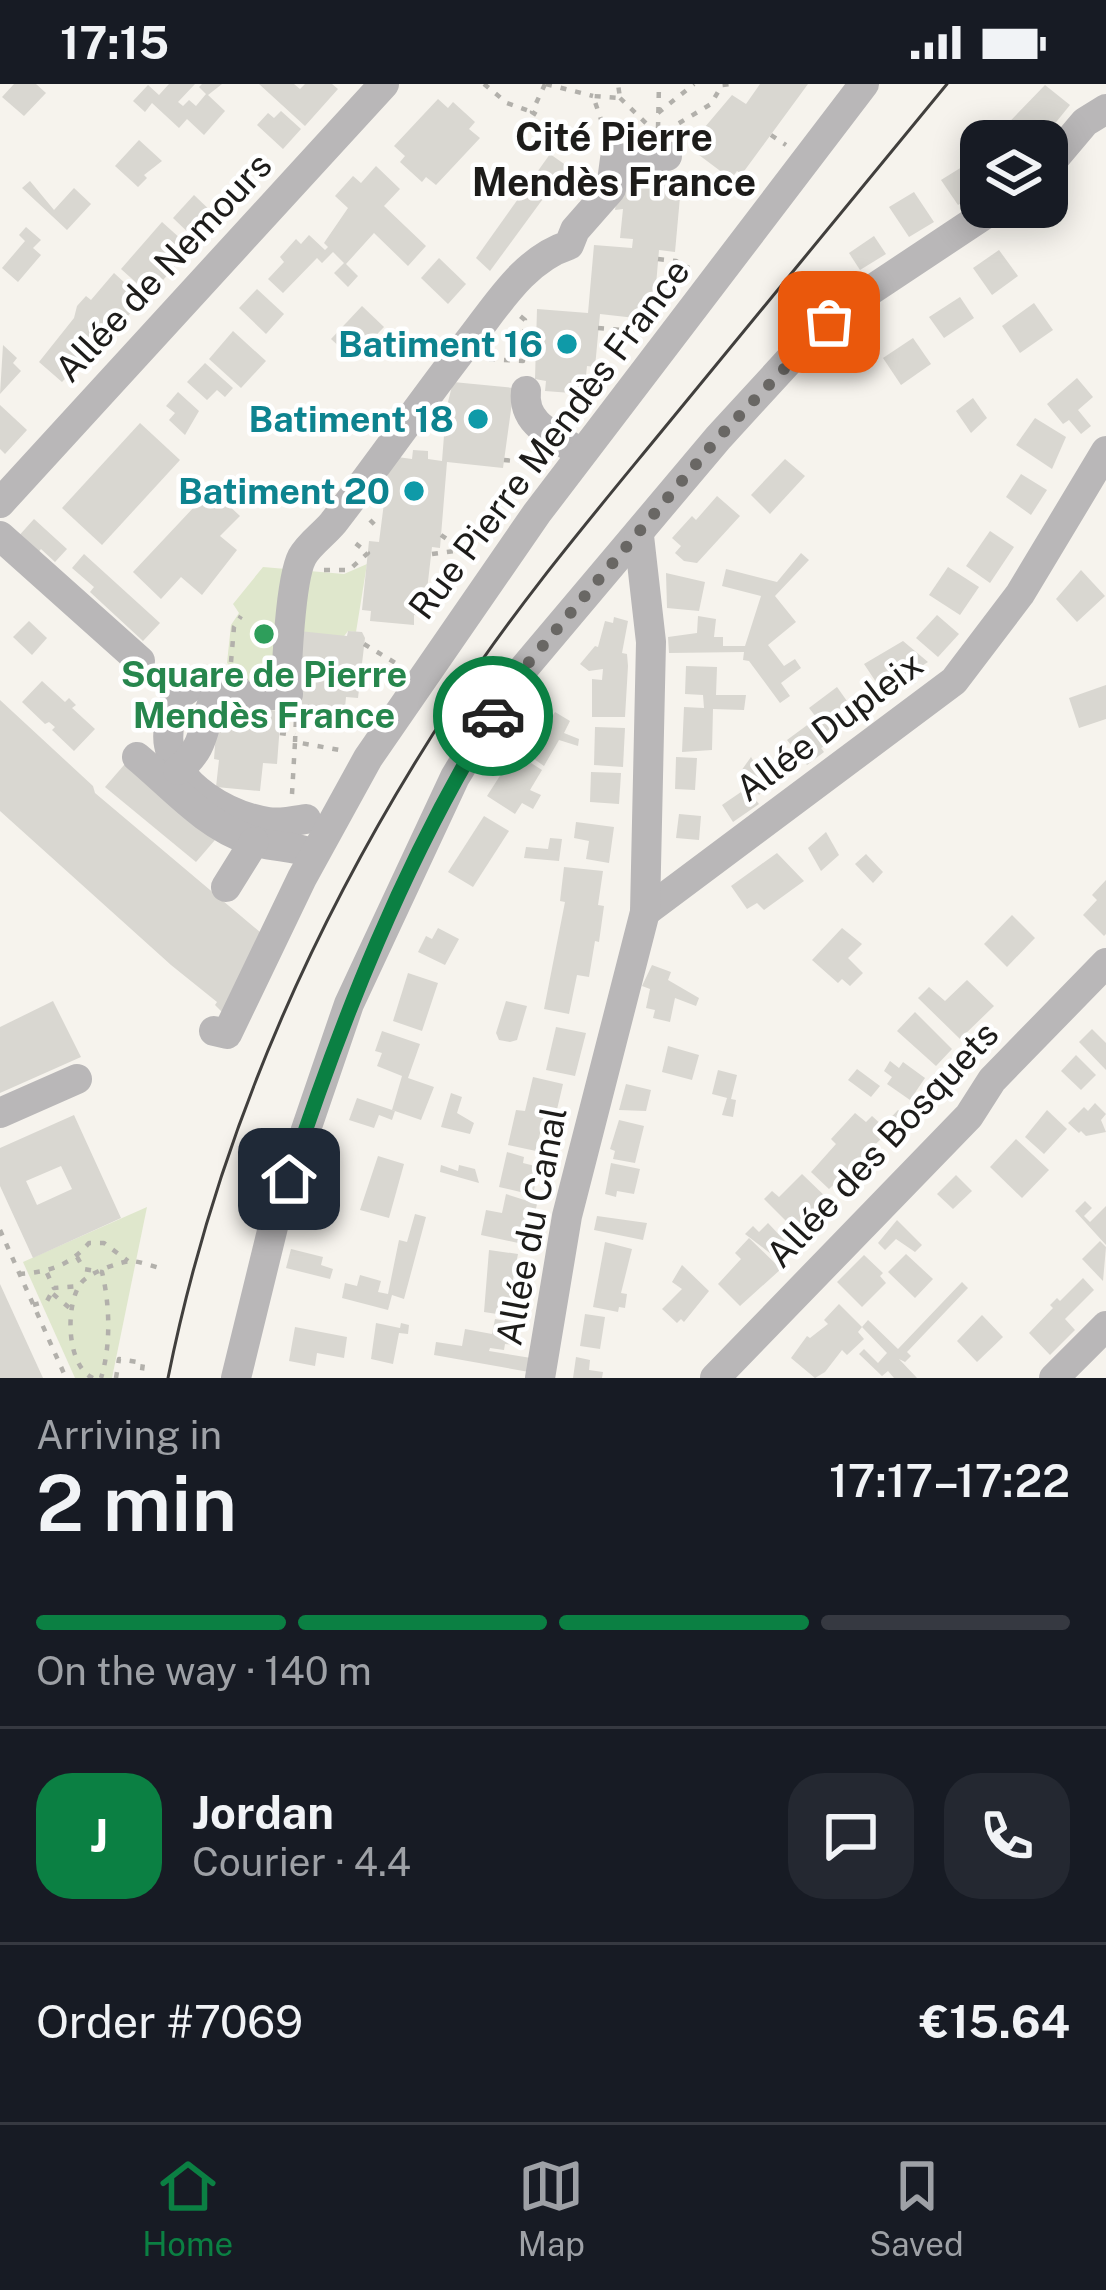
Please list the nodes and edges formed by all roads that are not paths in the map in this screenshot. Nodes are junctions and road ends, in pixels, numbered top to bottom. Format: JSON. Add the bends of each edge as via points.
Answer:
{"nodes":[{"id":1,"x":384,"y":84,"type":"edge"},
{"id":2,"x":864,"y":84,"type":"edge"},
{"id":3,"x":1106,"y":109,"type":"edge"},
{"id":4,"x":1068,"y":142,"type":"edge"},
{"id":5,"x":652,"y":157,"type":"road end"},
{"id":6,"x":964,"y":228,"type":"edge"},
{"id":7,"x":526,"y":391,"type":"dead end"},
{"id":8,"x":1106,"y":451,"type":"edge"},
{"id":9,"x":581,"y":453,"type":"junction"},
{"id":10,"x":0,"y":502,"type":"edge"},
{"id":11,"x":0,"y":536,"type":"edge"},
{"id":12,"x":639,"y":536,"type":"junction"},
{"id":13,"x":140,"y":662,"type":"dead end"},
{"id":14,"x":235,"y":687,"type":"dead end"},
{"id":15,"x":137,"y":757,"type":"dead end"},
{"id":16,"x":178,"y":770,"type":"junction"},
{"id":17,"x":298,"y":809,"type":"road end"},
{"id":18,"x":254,"y":842,"type":"junction"},
{"id":19,"x":314,"y":854,"type":"junction"},
{"id":20,"x":226,"y":887,"type":"dead end"},
{"id":21,"x":645,"y":912,"type":"junction"},
{"id":22,"x":1106,"y":963,"type":"edge"},
{"id":23,"x":214,"y":1031,"type":"dead end"},
{"id":24,"x":77,"y":1079,"type":"dead end"},
{"id":25,"x":0,"y":1113,"type":"edge"},
{"id":26,"x":1106,"y":1326,"type":"edge"},
{"id":27,"x":236,"y":1378,"type":"edge"},
{"id":28,"x":541,"y":1378,"type":"edge"},
{"id":29,"x":715,"y":1378,"type":"edge"},
{"id":30,"x":1054,"y":1378,"type":"edge"}],
"edges":[{"from":1,"to":10,"type":"street","name":"Allée de Nemours"},
{"from":2,"to":9,"type":"street","name":"Rue Pierre Mendès France"},
{"from":3,"to":4,"type":"street"},
{"from":5,"to":16,"type":"street","via":[[611,189],[569,245],[519,278],[513,310],[472,337],[304,553],[288,694],[214,699],[207,734]]},
{"from":6,"to":12,"type":"street","via":[[807,340]]},
{"from":7,"to":9,"type":"street","via":[[532,422]]},
{"from":8,"to":21,"type":"street","name":"Allée Dupleix","via":[[1020,594],[954,681]]},
{"from":9,"to":19,"type":"street","name":"Rue Pierre Mendès France","via":[[368,758]]},
{"from":11,"to":13,"type":"street"},
{"from":12,"to":21,"type":"street","name":"Allée du Canal","via":[[651,642]]},
{"from":12,"to":27,"type":"street","via":[[514,680],[398,894],[332,1046],[258,1279]]},
{"from":14,"to":16,"type":"street","via":[[195,684],[175,698],[168,742]]},
{"from":15,"to":18,"type":"street","via":[[217,825]]},
{"from":16,"to":17,"type":"street","via":[[212,801],[243,815],[273,824]]},
{"from":18,"to":19,"type":"street"},
{"from":18,"to":20,"type":"street"},
{"from":19,"to":23,"type":"street","name":"Rue Pierre Mendès France","via":[[227,1034]]},
{"from":21,"to":28,"type":"street","name":"Allée du Canal","via":[[567,1216]]},
{"from":22,"to":29,"type":"street","name":"Allée des Bosquets"},
{"from":24,"to":25,"type":"street"},
{"from":26,"to":30,"type":"street"}]}
